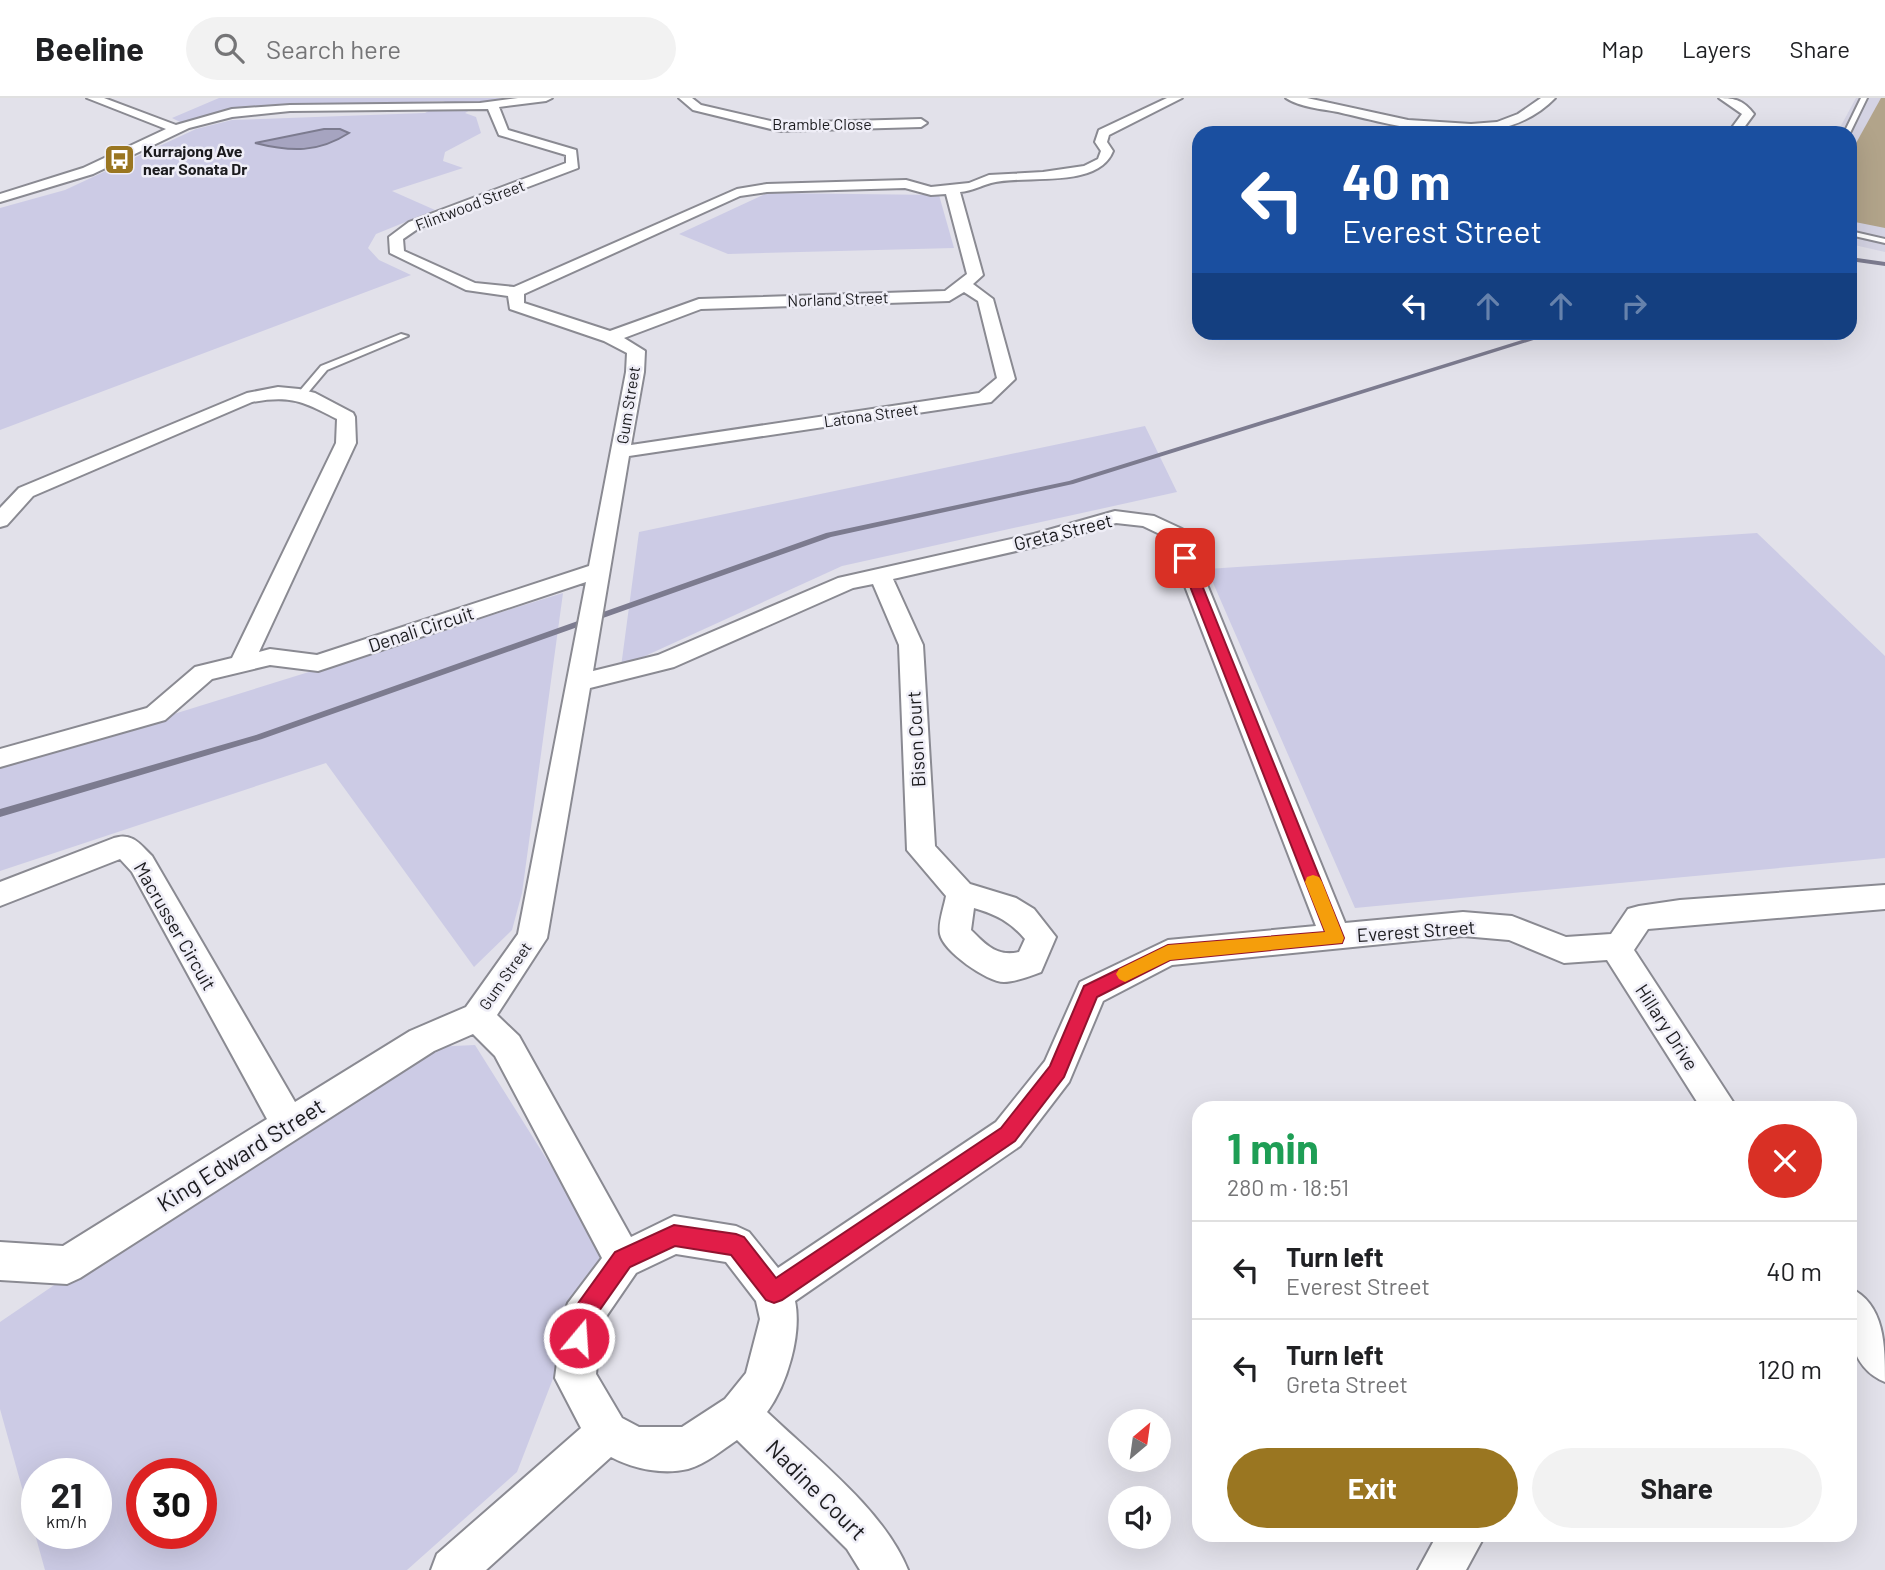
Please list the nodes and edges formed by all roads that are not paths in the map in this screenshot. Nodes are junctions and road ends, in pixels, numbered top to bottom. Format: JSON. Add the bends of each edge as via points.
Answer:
{"nodes":[{"id":1,"x":93,"y":98,"type":"edge"},
{"id":2,"x":122,"y":98,"type":"edge"},
{"id":3,"x":546,"y":98,"type":"edge"},
{"id":4,"x":685,"y":98,"type":"edge"},
{"id":5,"x":1176,"y":98,"type":"edge"},
{"id":6,"x":1292,"y":98,"type":"edge"},
{"id":7,"x":1549,"y":98,"type":"edge"},
{"id":8,"x":1725,"y":98,"type":"edge"},
{"id":9,"x":1864,"y":98,"type":"edge"},
{"id":10,"x":106,"y":103,"type":"junction"},
{"id":11,"x":492,"y":105,"type":"junction"},
{"id":12,"x":921,"y":123,"type":"dead end"},
{"id":13,"x":1440,"y":126,"type":"edge"},
{"id":14,"x":1492,"y":126,"type":"edge"},
{"id":15,"x":1739,"y":126,"type":"edge"},
{"id":16,"x":1850,"y":126,"type":"edge"},
{"id":17,"x":177,"y":129,"type":"junction"},
{"id":18,"x":951,"y":189,"type":"junction"},
{"id":19,"x":4,"y":194,"type":"edge"},
{"id":20,"x":1857,"y":235,"type":"edge"},
{"id":21,"x":1885,"y":241,"type":"edge"},
{"id":22,"x":963,"y":284,"type":"junction"},
{"id":23,"x":516,"y":292,"type":"junction"},
{"id":24,"x":404,"y":336,"type":"dead end"},
{"id":25,"x":610,"y":337,"type":"junction"},
{"id":26,"x":303,"y":393,"type":"junction"},
{"id":27,"x":620,"y":452,"type":"junction"},
{"id":28,"x":0,"y":521,"type":"edge"},
{"id":29,"x":599,"y":570,"type":"junction"},
{"id":30,"x":880,"y":575,"type":"junction"},
{"id":31,"x":241,"y":664,"type":"junction"},
{"id":32,"x":581,"y":668,"type":"junction"},
{"id":33,"x":0,"y":758,"type":"edge"},
{"id":34,"x":961,"y":893,"type":"dead end"},
{"id":35,"x":0,"y":894,"type":"edge"},
{"id":36,"x":1885,"y":897,"type":"edge"},
{"id":37,"x":1336,"y":938,"type":"junction"},
{"id":38,"x":1615,"y":946,"type":"junction"},
{"id":39,"x":477,"y":1017,"type":"junction"},
{"id":40,"x":1715,"y":1101,"type":"edge"},
{"id":41,"x":289,"y":1125,"type":"junction"},
{"id":42,"x":623,"y":1260,"type":"junction"},
{"id":43,"x":0,"y":1261,"type":"edge"},
{"id":44,"x":774,"y":1293,"type":"junction"},
{"id":45,"x":1857,"y":1318,"type":"edge"},
{"id":46,"x":1885,"y":1362,"type":"edge"},
{"id":47,"x":740,"y":1414,"type":"junction"},
{"id":48,"x":607,"y":1433,"type":"junction"},
{"id":49,"x":1458,"y":1542,"type":"edge"},
{"id":50,"x":453,"y":1570,"type":"edge"},
{"id":51,"x":886,"y":1570,"type":"edge"},
{"id":52,"x":1440,"y":1570,"type":"edge"}],
"edges":[{"from":1,"to":10,"type":"street"},
{"from":2,"to":10,"type":"street"},
{"from":3,"to":11,"type":"street"},
{"from":4,"to":12,"type":"street","name":"Bramble Close","via":[[697,108],[779,127]]},
{"from":5,"to":18,"type":"street","via":[[1103,133],[1101,142],[1107,152],[1103,161],[1087,169],[989,179]]},
{"from":6,"to":13,"type":"street","via":[[1392,121]]},
{"from":7,"to":14,"type":"street","via":[[1522,117]]},
{"from":8,"to":15,"type":"street","via":[[1748,114]]},
{"from":9,"to":16,"type":"lane"},
{"from":10,"to":17,"type":"street"},
{"from":11,"to":17,"type":"street","via":[[290,108],[232,113]]},
{"from":11,"to":23,"type":"street","name":"Flintwood Street","via":[[503,132],[572,153],[573,165],[414,225],[396,237],[397,253],[472,287]]},
{"from":17,"to":19,"type":"street","via":[[88,171]]},
{"from":18,"to":22,"type":"street","via":[[975,275]]},
{"from":18,"to":23,"type":"street","via":[[931,191],[906,184],[737,193]]},
{"from":20,"to":21,"type":"lane"},
{"from":22,"to":25,"type":"street","name":"Norland Street","via":[[949,296],[699,304]]},
{"from":22,"to":27,"type":"street","name":"Latona Street","via":[[985,299],[1006,379],[985,398]]},
{"from":23,"to":25,"type":"street","name":"Gum Street","via":[[516,306]]},
{"from":24,"to":26,"type":"lane","via":[[324,368]]},
{"from":25,"to":27,"type":"street","name":"Gum Street","via":[[636,351]]},
{"from":26,"to":28,"type":"street","via":[[277,392],[234,403],[26,492]]},
{"from":26,"to":31,"type":"street","via":[[346,418],[346,443]]},
{"from":27,"to":29,"type":"street","name":"Gum Street"},
{"from":29,"to":31,"type":"street","name":"Denali Circuit","via":[[318,663],[270,657]]},
{"from":29,"to":32,"type":"street","name":"Gum Street"},
{"from":30,"to":32,"type":"street","name":"Greta Street","via":[[846,583],[665,661]]},
{"from":30,"to":34,"type":"street","name":"Bison Court","via":[[911,645],[921,850]]},
{"from":30,"to":37,"type":"street","name":"Greta Street","via":[[1115,517],[1147,520],[1175,533]]},
{"from":31,"to":33,"type":"street","name":"Denali Circuit","via":[[204,673],[156,714]]},
{"from":32,"to":39,"type":"street","name":"Gum Street","via":[[532,938]]},
{"from":35,"to":41,"type":"street","name":"Macrusser Circuit","via":[[124,846],[142,864]]},
{"from":36,"to":38,"type":"street","via":[[1639,918],[1620,946]]},
{"from":37,"to":38,"type":"street","name":"Everest Street","via":[[1464,924],[1512,928],[1564,950]]},
{"from":37,"to":44,"type":"street","name":"Everest Street","via":[[1168,953],[1091,992],[1057,1071],[1008,1134]]},
{"from":38,"to":40,"type":"street","name":"Hillary Drive"},
{"from":39,"to":41,"type":"street","name":"King Edward Street","via":[[422,1041]]},
{"from":39,"to":42,"type":"street","name":"Gum Street","via":[[507,1046]]},
{"from":41,"to":43,"type":"street","name":"King Edward Street","via":[[67,1265]]},
{"from":42,"to":44,"type":"street","via":[[674,1236],[736,1245]]},
{"from":42,"to":48,"type":"street","via":[[582,1317],[575,1378]]},
{"from":44,"to":47,"type":"street","via":[[779,1319],[765,1383]]},
{"from":45,"to":46,"type":"street"},
{"from":47,"to":48,"type":"street","via":[[687,1448],[637,1448]]},
{"from":47,"to":51,"type":"street","name":"Nadine Court","via":[[862,1534]]},
{"from":48,"to":50,"type":"street"},
{"from":49,"to":52,"type":"street"}]}
